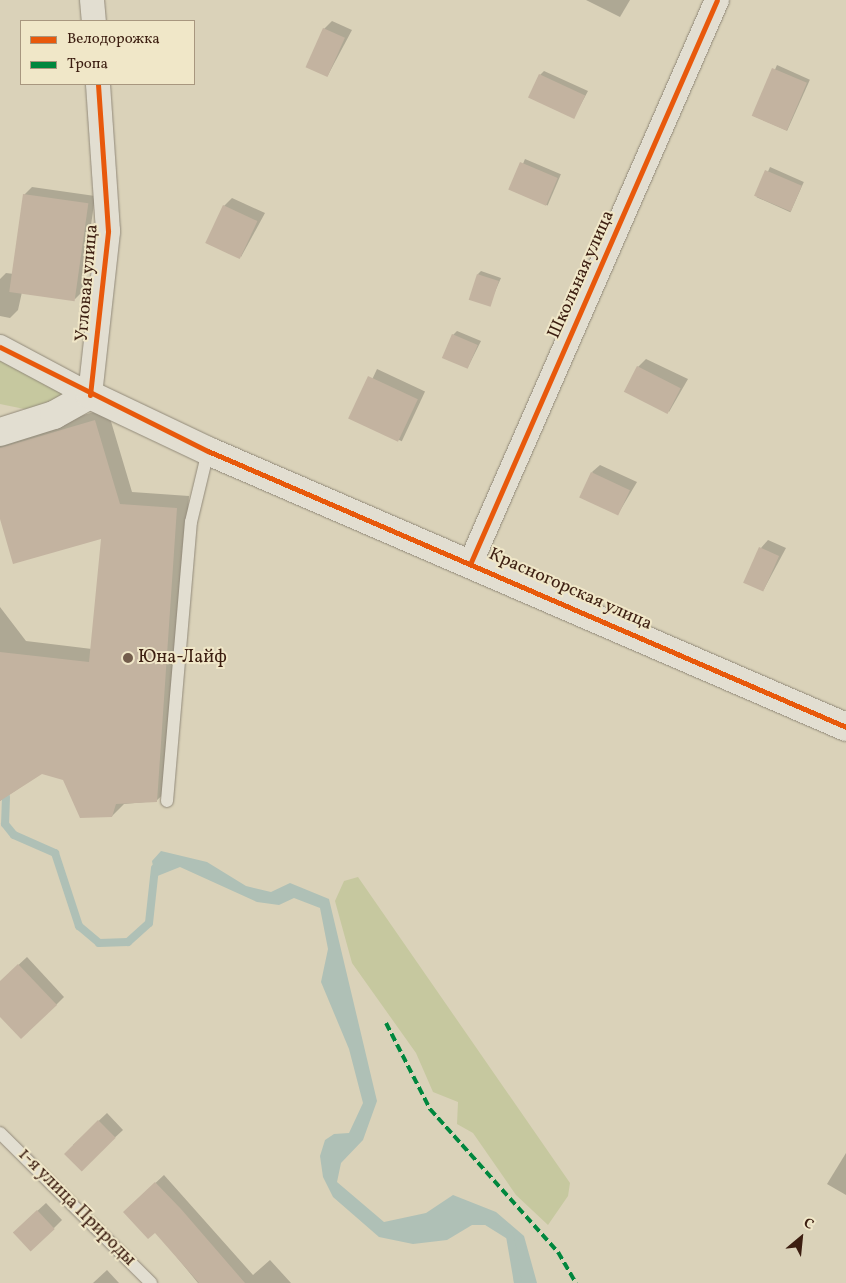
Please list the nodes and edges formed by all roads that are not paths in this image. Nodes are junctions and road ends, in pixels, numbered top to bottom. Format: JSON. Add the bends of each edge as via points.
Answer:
{"nodes":[{"id":1,"x":92,"y":0,"type":"edge"},
{"id":2,"x":717,"y":0,"type":"edge"},
{"id":3,"x":94,"y":20,"type":"edge"},
{"id":4,"x":98,"y":85,"type":"edge"},
{"id":5,"x":0,"y":347,"type":"edge"},
{"id":6,"x":90,"y":394,"type":"junction"},
{"id":7,"x":0,"y":432,"type":"edge"},
{"id":8,"x":208,"y":451,"type":"junction"},
{"id":9,"x":471,"y":562,"type":"junction"},
{"id":10,"x":846,"y":727,"type":"edge"},
{"id":11,"x":167,"y":800,"type":"dead end"},
{"id":12,"x":0,"y":1133,"type":"edge"},
{"id":13,"x":151,"y":1283,"type":"edge"}],
"edges":[{"from":1,"to":3,"type":"street"},
{"from":2,"to":9,"type":"street","name":"Школьная улица"},
{"from":4,"to":6,"type":"street","name":"Угловая улица","via":[[108,231]]},
{"from":5,"to":6,"type":"street"},
{"from":6,"to":7,"type":"street","via":[[54,415]]},
{"from":6,"to":8,"type":"street","name":"Красногорская улица"},
{"from":8,"to":9,"type":"street","name":"Красногорская улица"},
{"from":8,"to":11,"type":"lane","via":[[191,522]]},
{"from":9,"to":10,"type":"street","name":"Красногорская улица"},
{"from":12,"to":13,"type":"lane","name":"1-я улица Природы"}]}
